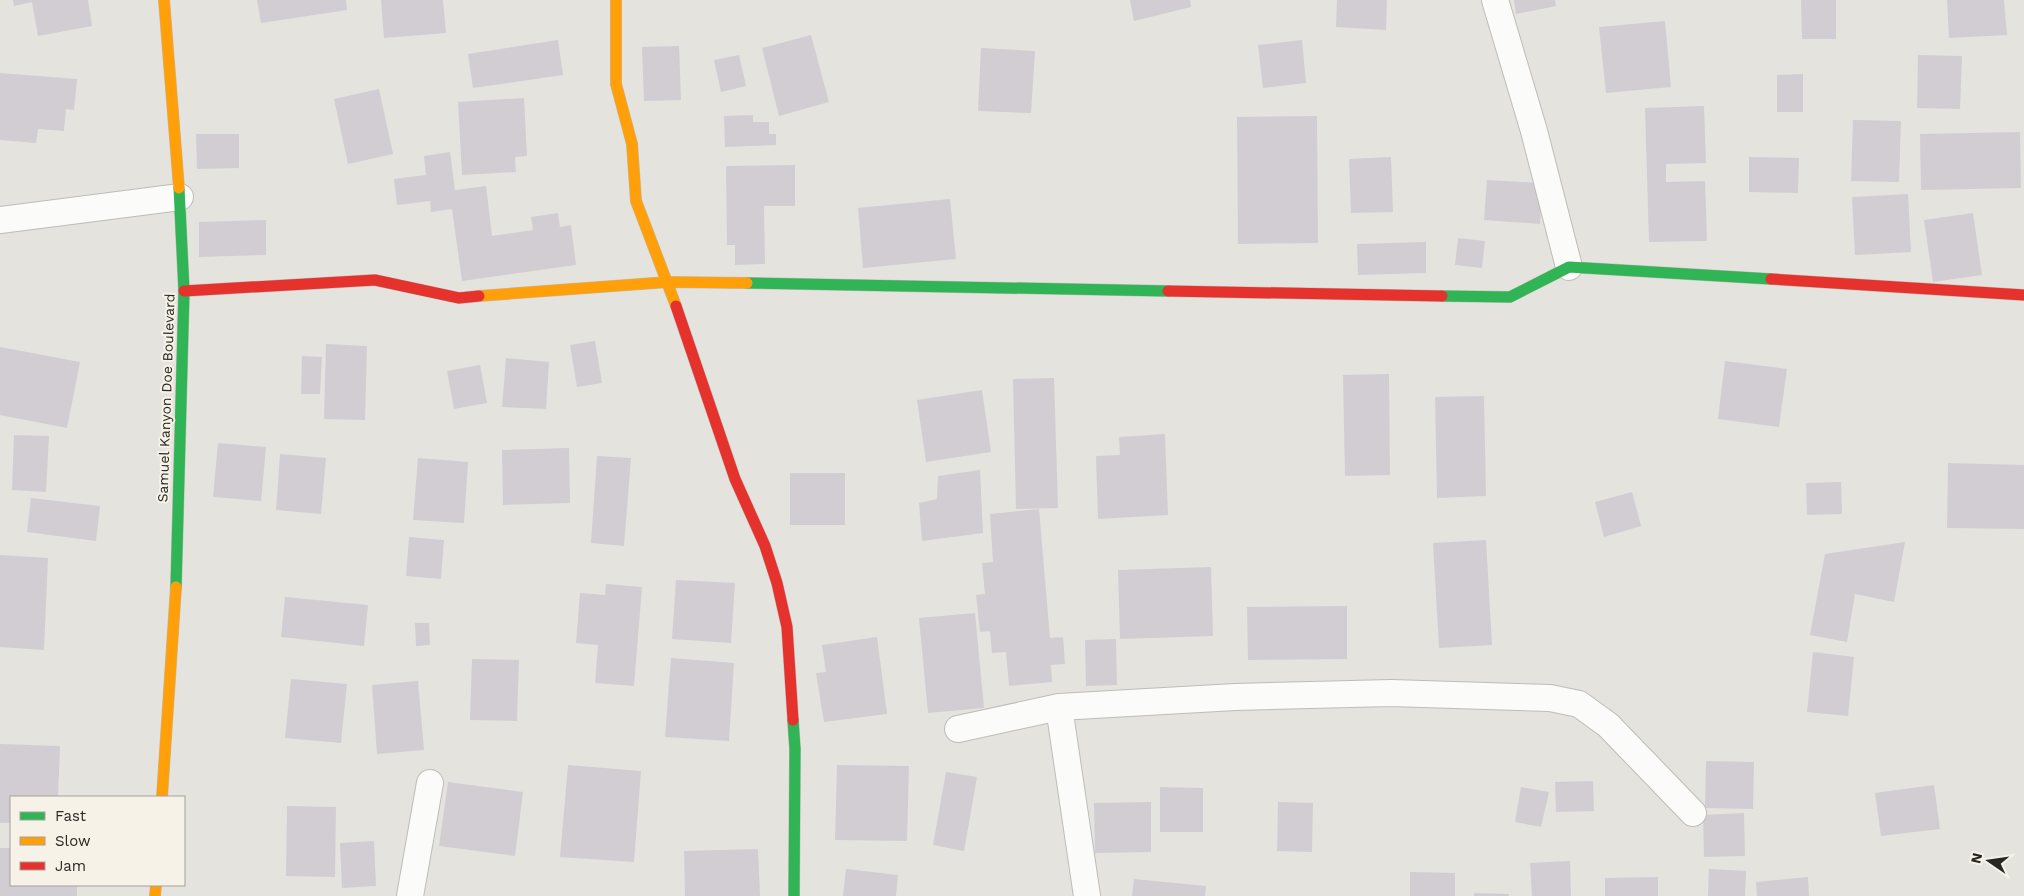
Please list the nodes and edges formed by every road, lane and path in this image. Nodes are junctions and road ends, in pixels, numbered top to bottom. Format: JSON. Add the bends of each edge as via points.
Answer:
{"nodes":[{"id":1,"x":164,"y":0,"type":"edge"},
{"id":2,"x":616,"y":0,"type":"edge"},
{"id":3,"x":1495,"y":0,"type":"edge"},
{"id":4,"x":180,"y":197,"type":"junction"},
{"id":5,"x":0,"y":220,"type":"edge"},
{"id":6,"x":1569,"y":266,"type":"junction"},
{"id":7,"x":668,"y":282,"type":"junction"},
{"id":8,"x":184,"y":291,"type":"junction"},
{"id":9,"x":2024,"y":295,"type":"edge"},
{"id":10,"x":1060,"y":707,"type":"junction"},
{"id":11,"x":958,"y":729,"type":"dead end"},
{"id":12,"x":430,"y":783,"type":"dead end"},
{"id":13,"x":162,"y":796,"type":"edge"},
{"id":14,"x":1693,"y":813,"type":"dead end"},
{"id":15,"x":410,"y":896,"type":"edge"},
{"id":16,"x":794,"y":896,"type":"edge"},
{"id":17,"x":1087,"y":896,"type":"edge"}],
"edges":[{"from":1,"to":4,"type":"street","name":"Samuel Kanyon Doe Boulevard"},
{"from":2,"to":7,"type":"street","via":[[616,84],[632,144],[636,201]]},
{"from":3,"to":6,"type":"street"},
{"from":4,"to":5,"type":"street"},
{"from":4,"to":8,"type":"street","name":"Samuel Kanyon Doe Boulevard"},
{"from":6,"to":7,"type":"street","via":[[1510,297]]},
{"from":6,"to":9,"type":"street"},
{"from":7,"to":8,"type":"street","via":[[459,298],[375,280]]},
{"from":7,"to":16,"type":"street","via":[[735,479],[765,546],[787,627],[795,749]]},
{"from":8,"to":13,"type":"street","name":"Samuel Kanyon Doe Boulevard","via":[[175,608]]},
{"from":10,"to":11,"type":"street"},
{"from":10,"to":14,"type":"street","via":[[1236,697],[1381,694],[1550,698],[1579,704],[1608,724]]},
{"from":10,"to":17,"type":"street"},
{"from":12,"to":15,"type":"street"}]}
